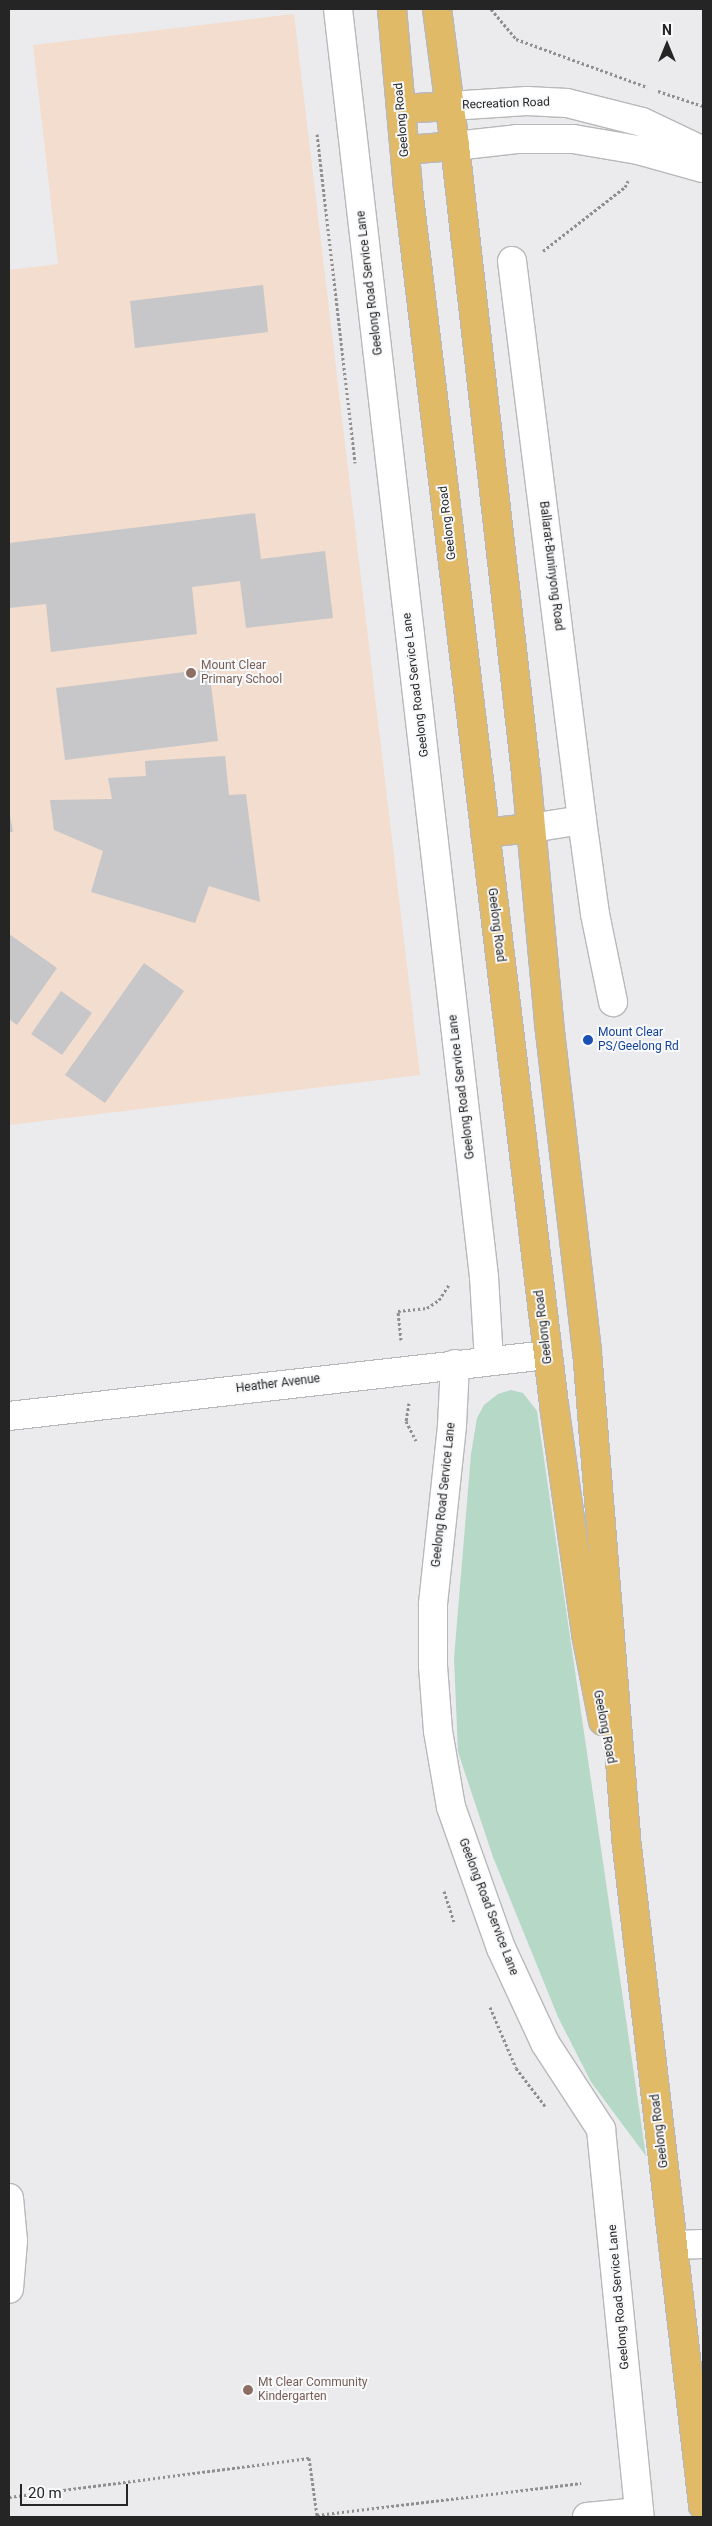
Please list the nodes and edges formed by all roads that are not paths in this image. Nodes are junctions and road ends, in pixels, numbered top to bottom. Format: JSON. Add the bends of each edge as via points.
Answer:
{"nodes":[{"id":1,"x":338,"y":9,"type":"edge"},
{"id":2,"x":392,"y":9,"type":"edge"},
{"id":3,"x":437,"y":9,"type":"edge"},
{"id":4,"x":450,"y":106,"type":"junction"},
{"id":5,"x":401,"y":109,"type":"junction"},
{"id":6,"x":455,"y":146,"type":"junction"},
{"id":7,"x":406,"y":150,"type":"junction"},
{"id":8,"x":703,"y":151,"type":"edge"},
{"id":9,"x":703,"y":168,"type":"edge"},
{"id":10,"x":513,"y":268,"type":"road end"},
{"id":11,"x":582,"y":820,"type":"junction"},
{"id":12,"x":531,"y":828,"type":"junction"},
{"id":13,"x":484,"y":833,"type":"junction"},
{"id":14,"x":613,"y":1002,"type":"dead end"},
{"id":15,"x":587,"y":1351,"type":"junction"},
{"id":16,"x":547,"y":1355,"type":"junction"},
{"id":17,"x":489,"y":1361,"type":"junction"},
{"id":18,"x":455,"y":1364,"type":"junction"},
{"id":19,"x":9,"y":1416,"type":"edge"},
{"id":20,"x":626,"y":1838,"type":"junction"},
{"id":21,"x":9,"y":2198,"type":"edge"},
{"id":22,"x":703,"y":2244,"type":"edge"},
{"id":23,"x":673,"y":2245,"type":"junction"},
{"id":24,"x":9,"y":2289,"type":"edge"},
{"id":25,"x":703,"y":2506,"type":"edge"},
{"id":26,"x":640,"y":2514,"type":"edge"},
{"id":27,"x":587,"y":2517,"type":"edge"}],
"edges":[{"from":1,"to":17,"type":"street","name":"Geelong Road Service Lane","via":[[484,1277]]},
{"from":2,"to":5,"type":"main road","name":"Geelong Road"},
{"from":3,"to":4,"type":"main road","name":"Geelong Road"},
{"from":4,"to":5,"type":"main road"},
{"from":4,"to":6,"type":"main road","name":"Geelong Road"},
{"from":4,"to":8,"type":"street","name":"Recreation Road","via":[[546,101],[595,109],[642,122]]},
{"from":5,"to":7,"type":"main road","name":"Geelong Road"},
{"from":6,"to":7,"type":"main road"},
{"from":6,"to":9,"type":"street","via":[[547,138],[638,150]]},
{"from":6,"to":12,"type":"main road","name":"Geelong Road"},
{"from":7,"to":13,"type":"main road","name":"Geelong Road"},
{"from":10,"to":11,"type":"street","name":"Ballarat-Buninyong Road"},
{"from":11,"to":12,"type":"street"},
{"from":11,"to":14,"type":"street","name":"Ballarat-Buninyong Road","via":[[595,914]]},
{"from":12,"to":13,"type":"main road"},
{"from":12,"to":15,"type":"main road","name":"Geelong Road"},
{"from":13,"to":16,"type":"main road","name":"Geelong Road"},
{"from":15,"to":16,"type":"main road"},
{"from":15,"to":20,"type":"main road","name":"Geelong Road"},
{"from":16,"to":17,"type":"street","name":"Heather Avenue"},
{"from":16,"to":20,"type":"main road","name":"Geelong Road","via":[[586,1634]]},
{"from":17,"to":18,"type":"street","name":"Heather Avenue"},
{"from":18,"to":19,"type":"street","name":"Heather Avenue"},
{"from":18,"to":26,"type":"street","name":"Geelong Road Service Lane","via":[[452,1426],[433,1605],[432,1666],[438,1731],[451,1807],[501,1948],[545,2043],[601,2129]]},
{"from":20,"to":23,"type":"main road","name":"Geelong Road"},
{"from":21,"to":24,"type":"street","via":[[14,2240]]},
{"from":22,"to":23,"type":"street"},
{"from":23,"to":25,"type":"main road","name":"Geelong Road"},
{"from":26,"to":27,"type":"street"}]}
